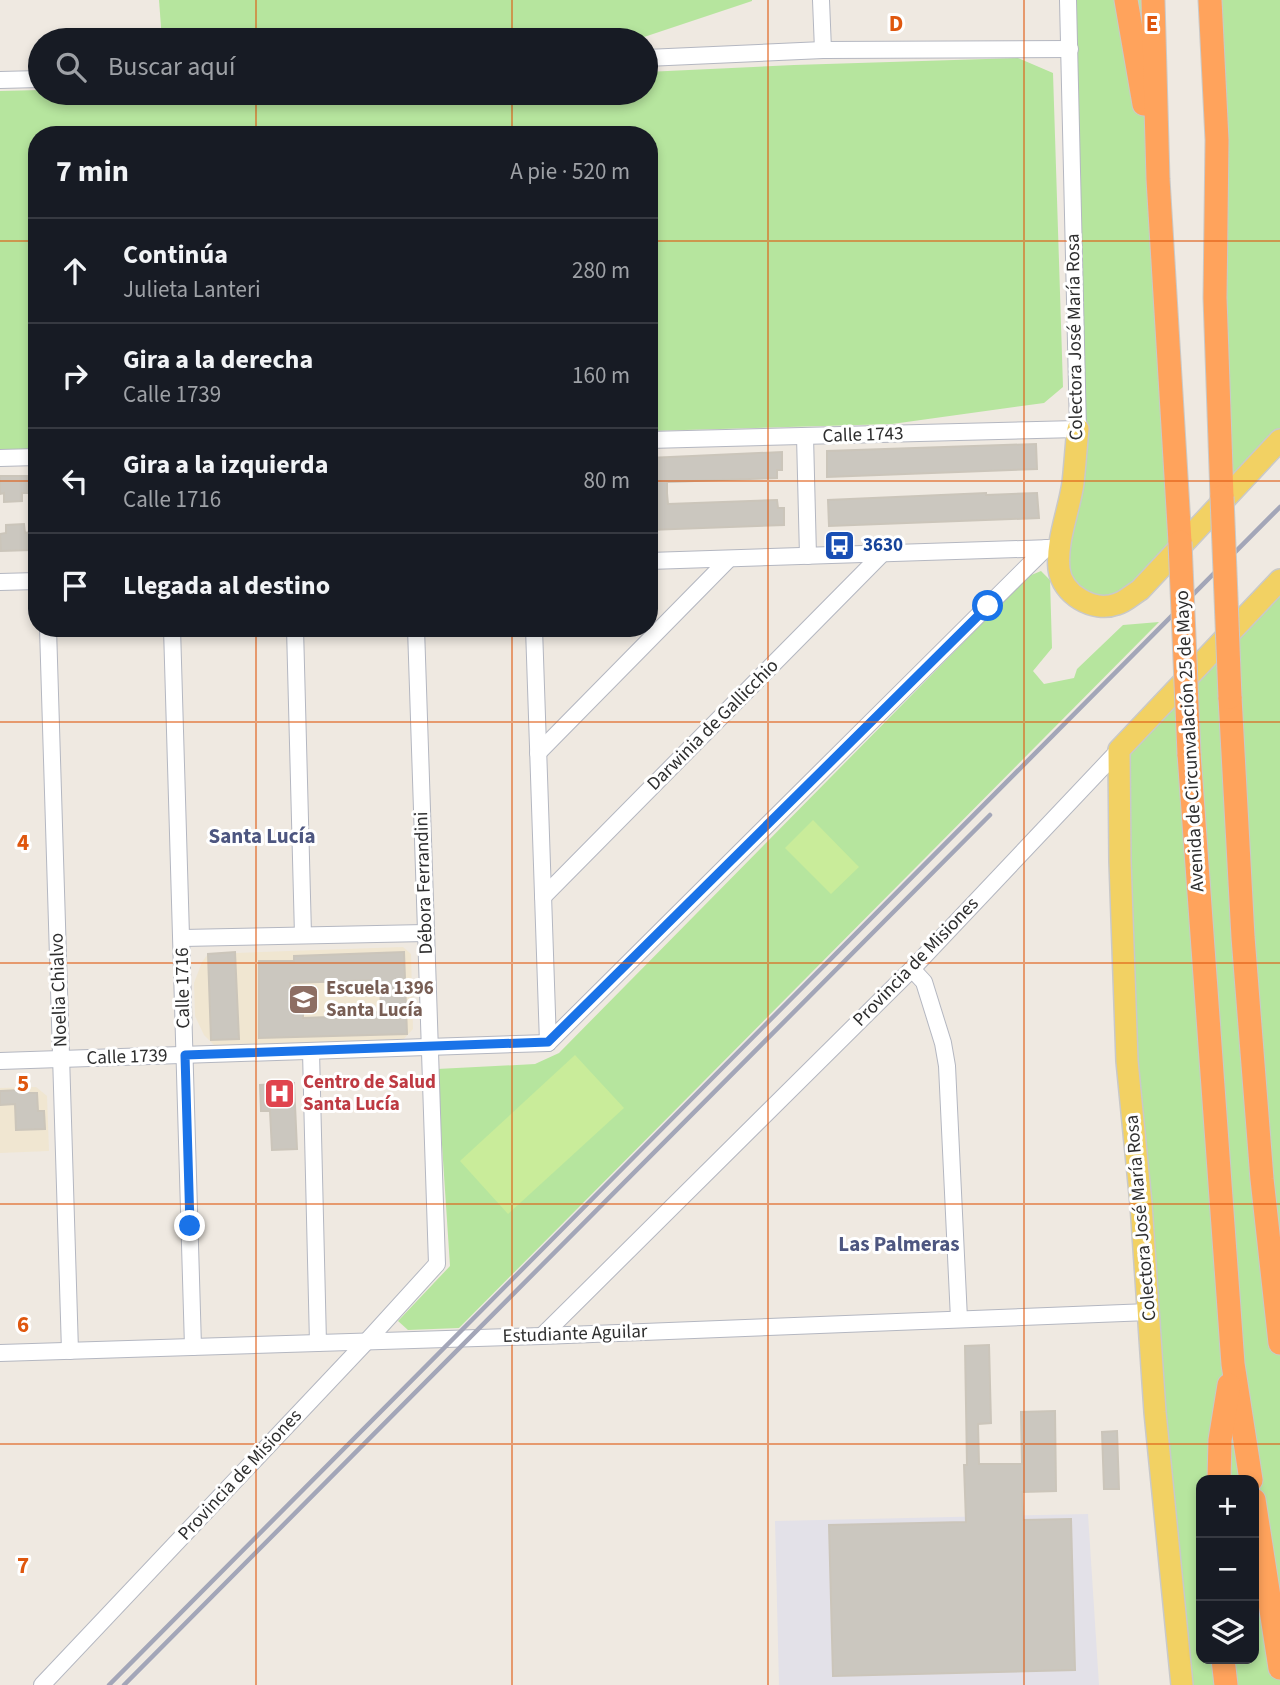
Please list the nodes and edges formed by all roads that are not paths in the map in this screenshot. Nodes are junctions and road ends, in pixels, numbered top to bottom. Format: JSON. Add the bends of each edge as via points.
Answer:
{"nodes":[{"id":1,"x":821,"y":0,"type":"edge"},
{"id":2,"x":1068,"y":0,"type":"edge"},
{"id":3,"x":1126,"y":0,"type":"edge"},
{"id":4,"x":1153,"y":0,"type":"edge"},
{"id":5,"x":1210,"y":0,"type":"edge"},
{"id":6,"x":1224,"y":0,"type":"edge"},
{"id":7,"x":1070,"y":49,"type":"junction"},
{"id":8,"x":823,"y":50,"type":"junction"},
{"id":9,"x":658,"y":57,"type":"edge"},
{"id":10,"x":28,"y":79,"type":"edge"},
{"id":11,"x":0,"y":80,"type":"edge"},
{"id":12,"x":1217,"y":140,"type":"junction"},
{"id":13,"x":1158,"y":179,"type":"junction"},
{"id":14,"x":1077,"y":429,"type":"junction"},
{"id":15,"x":805,"y":436,"type":"junction"},
{"id":16,"x":658,"y":440,"type":"edge"},
{"id":17,"x":1280,"y":440,"type":"edge"},
{"id":18,"x":28,"y":457,"type":"edge"},
{"id":19,"x":0,"y":458,"type":"edge"},
{"id":20,"x":1053,"y":548,"type":"junction"},
{"id":21,"x":882,"y":554,"type":"junction"},
{"id":22,"x":808,"y":556,"type":"junction"},
{"id":23,"x":729,"y":559,"type":"junction"},
{"id":24,"x":658,"y":561,"type":"edge"},
{"id":25,"x":1280,"y":580,"type":"edge"},
{"id":26,"x":28,"y":581,"type":"edge"},
{"id":27,"x":0,"y":582,"type":"edge"},
{"id":28,"x":658,"y":631,"type":"edge"},
{"id":29,"x":48,"y":637,"type":"edge"},
{"id":30,"x":173,"y":637,"type":"edge"},
{"id":31,"x":295,"y":637,"type":"edge"},
{"id":32,"x":416,"y":637,"type":"edge"},
{"id":33,"x":534,"y":637,"type":"edge"},
{"id":34,"x":652,"y":637,"type":"edge"},
{"id":35,"x":1119,"y":750,"type":"junction"},
{"id":36,"x":538,"y":752,"type":"junction"},
{"id":37,"x":543,"y":897,"type":"junction"},
{"id":38,"x":426,"y":933,"type":"junction"},
{"id":39,"x":303,"y":935,"type":"junction"},
{"id":40,"x":183,"y":938,"type":"junction"},
{"id":41,"x":912,"y":969,"type":"junction"},
{"id":42,"x":548,"y":1042,"type":"junction"},
{"id":43,"x":430,"y":1047,"type":"junction"},
{"id":44,"x":311,"y":1051,"type":"junction"},
{"id":45,"x":185,"y":1055,"type":"junction"},
{"id":46,"x":61,"y":1059,"type":"junction"},
{"id":47,"x":0,"y":1061,"type":"edge"},
{"id":48,"x":437,"y":1264,"type":"joint"},
{"id":49,"x":1149,"y":1312,"type":"junction"},
{"id":50,"x":959,"y":1319,"type":"junction"},
{"id":51,"x":542,"y":1335,"type":"junction"},
{"id":52,"x":1280,"y":1336,"type":"edge"},
{"id":53,"x":367,"y":1341,"type":"junction"},
{"id":54,"x":318,"y":1343,"type":"junction"},
{"id":55,"x":193,"y":1347,"type":"junction"},
{"id":56,"x":70,"y":1351,"type":"junction"},
{"id":57,"x":0,"y":1353,"type":"edge"},
{"id":58,"x":1233,"y":1364,"type":"junction"},
{"id":59,"x":1219,"y":1475,"type":"edge"},
{"id":60,"x":1250,"y":1475,"type":"edge"},
{"id":61,"x":1259,"y":1532,"type":"edge"},
{"id":62,"x":1224,"y":1664,"type":"edge"},
{"id":63,"x":1280,"y":1668,"type":"edge"},
{"id":64,"x":42,"y":1685,"type":"edge"},
{"id":65,"x":1182,"y":1685,"type":"edge"},
{"id":66,"x":1226,"y":1685,"type":"edge"}],
"edges":[{"from":1,"to":8,"type":"street"},
{"from":2,"to":7,"type":"street","name":"Colectora José María Rosa"},
{"from":3,"to":13,"type":"highway"},
{"from":4,"to":13,"type":"highway","name":"Avenida de Circunvalación 25 de Mayo"},
{"from":5,"to":12,"type":"highway"},
{"from":6,"to":12,"type":"highway"},
{"from":7,"to":8,"type":"street"},
{"from":7,"to":14,"type":"street","name":"Colectora José María Rosa"},
{"from":8,"to":9,"type":"street"},
{"from":10,"to":11,"type":"street"},
{"from":12,"to":52,"type":"highway","bridge":true,"via":[[1214,298],[1230,697],[1248,1004]]},
{"from":13,"to":58,"type":"highway","name":"Avenida de Circunvalación 25 de Mayo","bridge":true,"via":[[1189,754]]},
{"from":14,"to":15,"type":"street","name":"Calle 1743"},
{"from":14,"to":20,"type":"main road","name":"Colectora José María Rosa","via":[[1073,484]]},
{"from":15,"to":16,"type":"street","name":"Calle 1743"},
{"from":15,"to":22,"type":"street"},
{"from":17,"to":20,"type":"main road","name":"Colectora José María Rosa","via":[[1140,590],[1116,605],[1082,601],[1066,587]]},
{"from":18,"to":19,"type":"street"},
{"from":20,"to":21,"type":"street"},
{"from":20,"to":42,"type":"street"},
{"from":21,"to":22,"type":"street"},
{"from":21,"to":37,"type":"street","name":"Darwinia de Gallicchio"},
{"from":22,"to":23,"type":"street"},
{"from":23,"to":24,"type":"street"},
{"from":23,"to":28,"type":"street"},
{"from":25,"to":35,"type":"main road","name":"Provincia de Misiones"},
{"from":26,"to":27,"type":"street"},
{"from":29,"to":46,"type":"street","name":"Noelia Chialvo"},
{"from":30,"to":40,"type":"street","name":"Calle 1716"},
{"from":31,"to":39,"type":"street"},
{"from":32,"to":38,"type":"street","name":"Débora Ferrandini"},
{"from":33,"to":36,"type":"street"},
{"from":34,"to":36,"type":"street"},
{"from":35,"to":41,"type":"street","name":"Provincia de Misiones"},
{"from":35,"to":49,"type":"main road","name":"Colectora José María Rosa","via":[[1127,1061]]},
{"from":36,"to":37,"type":"street"},
{"from":37,"to":42,"type":"street"},
{"from":38,"to":39,"type":"street"},
{"from":38,"to":43,"type":"street","name":"Débora Ferrandini"},
{"from":39,"to":40,"type":"street"},
{"from":40,"to":45,"type":"street","name":"Calle 1716"},
{"from":41,"to":50,"type":"street","via":[[924,982],[947,1066]]},
{"from":41,"to":51,"type":"street","name":"Provincia de Misiones"},
{"from":42,"to":43,"type":"street","name":"Calle 1739"},
{"from":43,"to":44,"type":"street","name":"Calle 1739"},
{"from":43,"to":48,"type":"street","name":"Débora Ferrandini"},
{"from":44,"to":45,"type":"street","name":"Calle 1739"},
{"from":44,"to":54,"type":"street"},
{"from":45,"to":46,"type":"street","name":"Calle 1739"},
{"from":45,"to":55,"type":"street","name":"Calle 1716"},
{"from":46,"to":47,"type":"street","name":"Calle 1739"},
{"from":46,"to":56,"type":"street","name":"Noelia Chialvo"},
{"from":48,"to":53,"type":"street","name":"Provincia de Misiones"},
{"from":49,"to":50,"type":"street","name":"Estudiante Aguilar"},
{"from":49,"to":65,"type":"main road","name":"Colectora José María Rosa"},
{"from":50,"to":51,"type":"street","name":"Estudiante Aguilar"},
{"from":51,"to":53,"type":"street","name":"Estudiante Aguilar"},
{"from":53,"to":54,"type":"street","name":"Estudiante Aguilar"},
{"from":53,"to":64,"type":"street","name":"Provincia de Misiones"},
{"from":54,"to":55,"type":"street","name":"Estudiante Aguilar"},
{"from":55,"to":56,"type":"street","name":"Estudiante Aguilar"},
{"from":56,"to":57,"type":"street","name":"Estudiante Aguilar"},
{"from":58,"to":59,"type":"highway"},
{"from":58,"to":60,"type":"highway","name":"Avenida de Circunvalación 25 de Mayo"},
{"from":61,"to":63,"type":"highway"},
{"from":62,"to":66,"type":"highway"}]}
